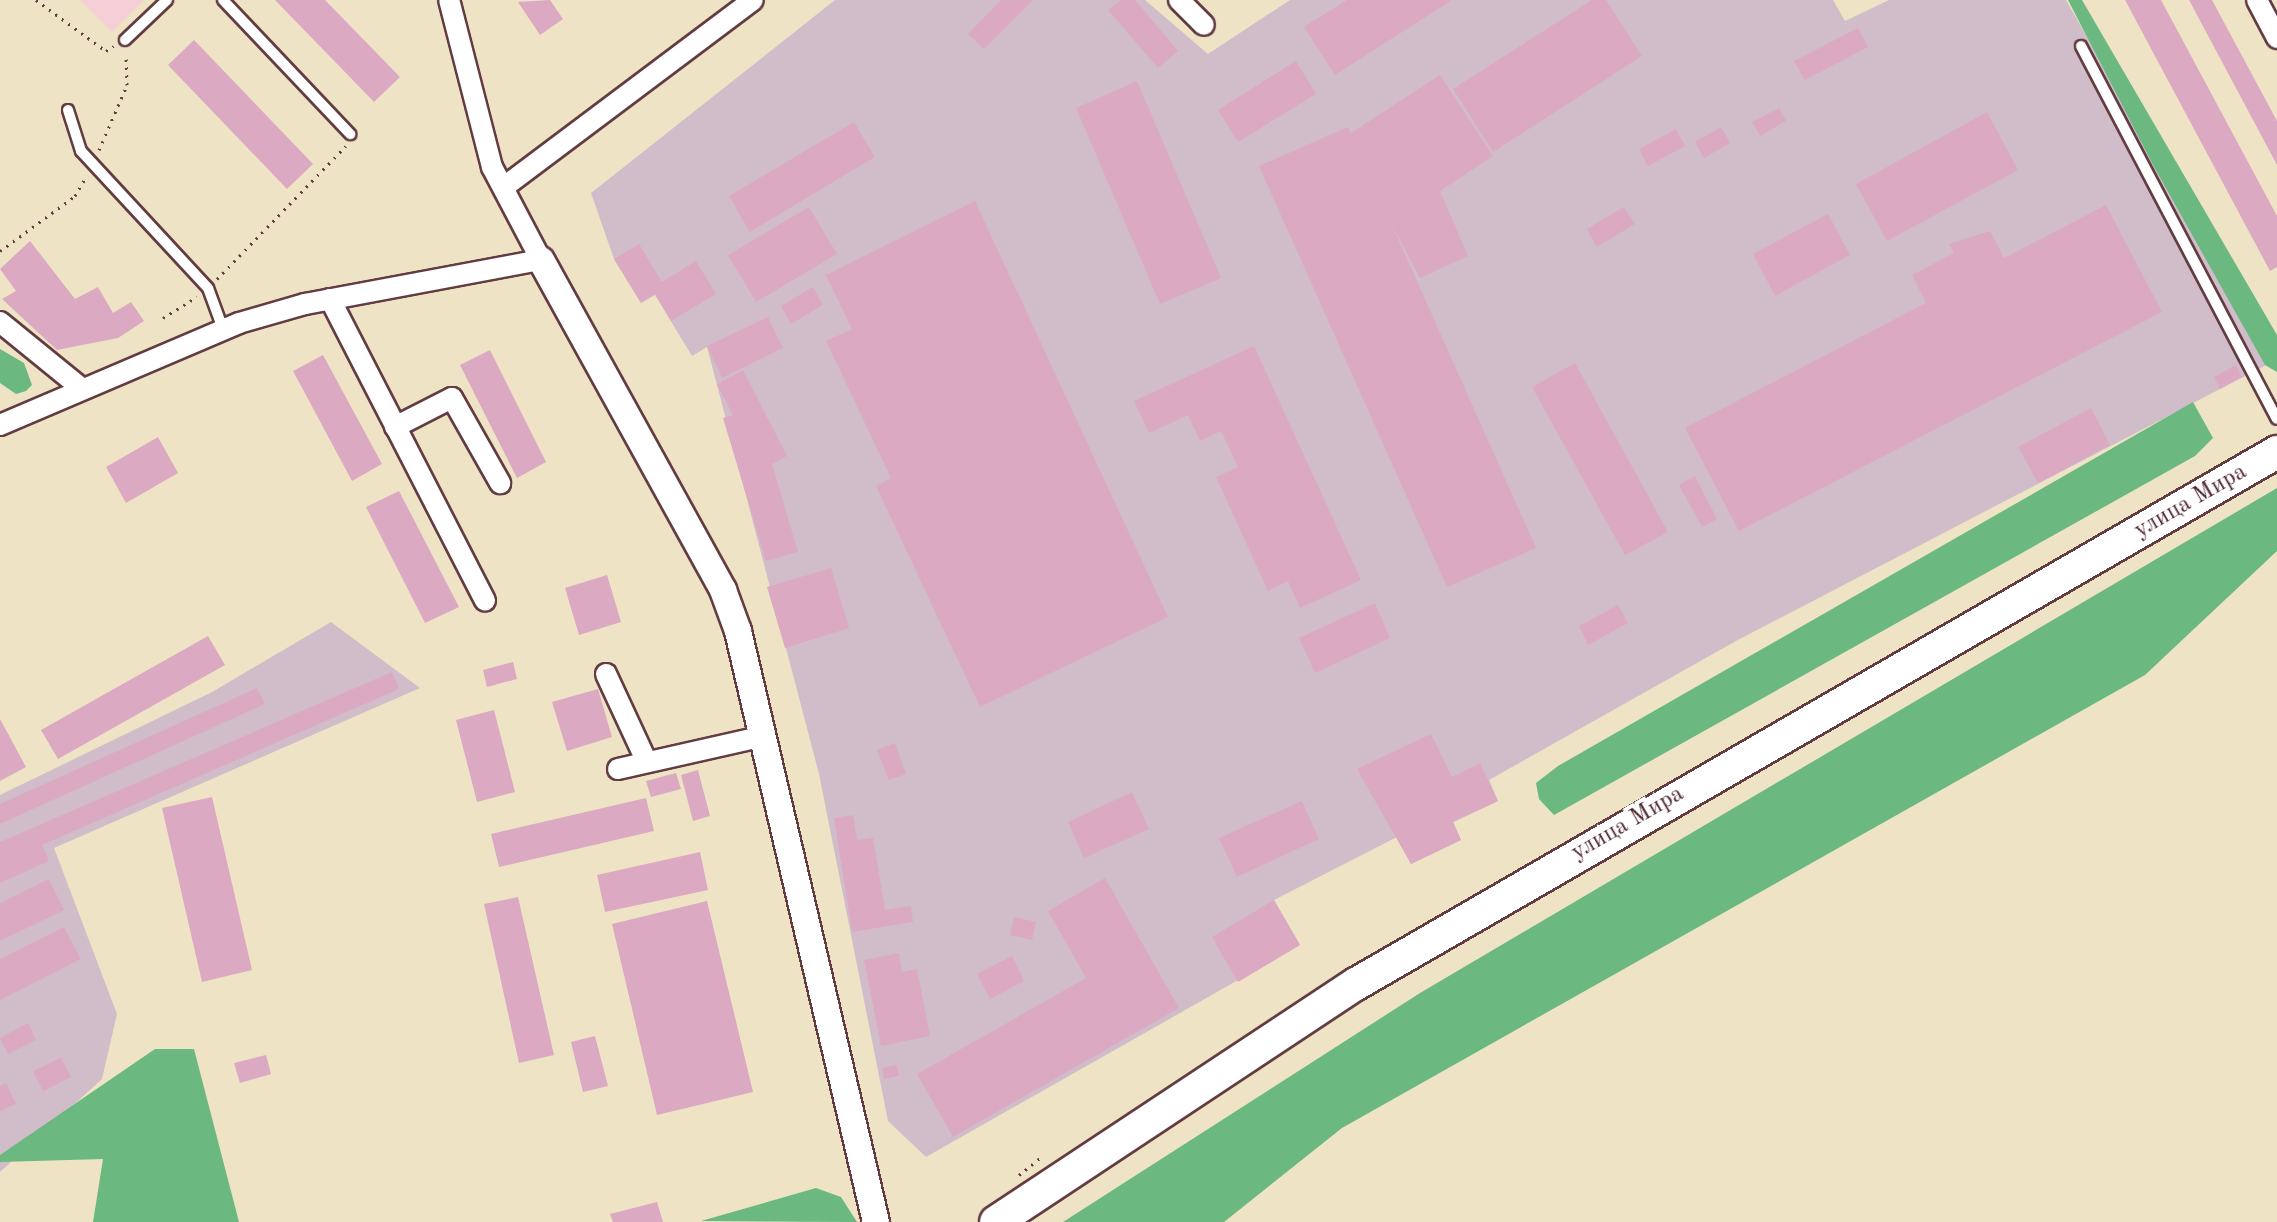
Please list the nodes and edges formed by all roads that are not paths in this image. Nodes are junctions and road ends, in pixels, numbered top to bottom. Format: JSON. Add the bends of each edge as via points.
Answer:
{"nodes":[{"id":1,"x":167,"y":0,"type":"edge"},
{"id":2,"x":223,"y":0,"type":"edge"},
{"id":3,"x":449,"y":0,"type":"edge"},
{"id":4,"x":753,"y":0,"type":"edge"},
{"id":5,"x":1179,"y":0,"type":"edge"},
{"id":6,"x":2257,"y":0,"type":"edge"},
{"id":7,"x":1204,"y":25,"type":"dead end"},
{"id":8,"x":2277,"y":38,"type":"edge"},
{"id":9,"x":125,"y":40,"type":"road end"},
{"id":10,"x":2081,"y":46,"type":"dead end"},
{"id":11,"x":68,"y":110,"type":"dead end"},
{"id":12,"x":350,"y":134,"type":"road end"},
{"id":13,"x":504,"y":187,"type":"junction"},
{"id":14,"x":541,"y":260,"type":"junction"},
{"id":15,"x":330,"y":299,"type":"junction"},
{"id":16,"x":0,"y":322,"type":"edge"},
{"id":17,"x":223,"y":329,"type":"junction"},
{"id":18,"x":80,"y":387,"type":"junction"},
{"id":19,"x":2277,"y":419,"type":"edge"},
{"id":20,"x":0,"y":425,"type":"edge"},
{"id":21,"x":395,"y":427,"type":"junction"},
{"id":22,"x":2277,"y":452,"type":"edge"},
{"id":23,"x":500,"y":483,"type":"dead end"},
{"id":24,"x":485,"y":600,"type":"dead end"},
{"id":25,"x":606,"y":674,"type":"dead end"},
{"id":26,"x":764,"y":736,"type":"junction"},
{"id":27,"x":646,"y":760,"type":"junction"},
{"id":28,"x":618,"y":769,"type":"dead end"},
{"id":29,"x":876,"y":1222,"type":"edge"},
{"id":30,"x":996,"y":1222,"type":"edge"}],
"edges":[{"from":1,"to":9,"type":"lane"},
{"from":2,"to":12,"type":"lane"},
{"from":3,"to":13,"type":"street"},
{"from":4,"to":13,"type":"street"},
{"from":5,"to":7,"type":"street"},
{"from":6,"to":8,"type":"street"},
{"from":10,"to":19,"type":"lane"},
{"from":11,"to":17,"type":"lane","via":[[81,151],[208,288]]},
{"from":13,"to":14,"type":"street"},
{"from":14,"to":15,"type":"street"},
{"from":14,"to":26,"type":"street","via":[[723,590]]},
{"from":15,"to":17,"type":"street"},
{"from":15,"to":21,"type":"street"},
{"from":16,"to":18,"type":"street"},
{"from":17,"to":18,"type":"street"},
{"from":18,"to":20,"type":"street"},
{"from":21,"to":23,"type":"street","via":[[452,398]]},
{"from":21,"to":24,"type":"street"},
{"from":22,"to":30,"type":"main road","name":"улица Мира","via":[[1356,984]]},
{"from":25,"to":27,"type":"street"},
{"from":26,"to":27,"type":"street"},
{"from":26,"to":29,"type":"street"},
{"from":27,"to":28,"type":"street"}]}
